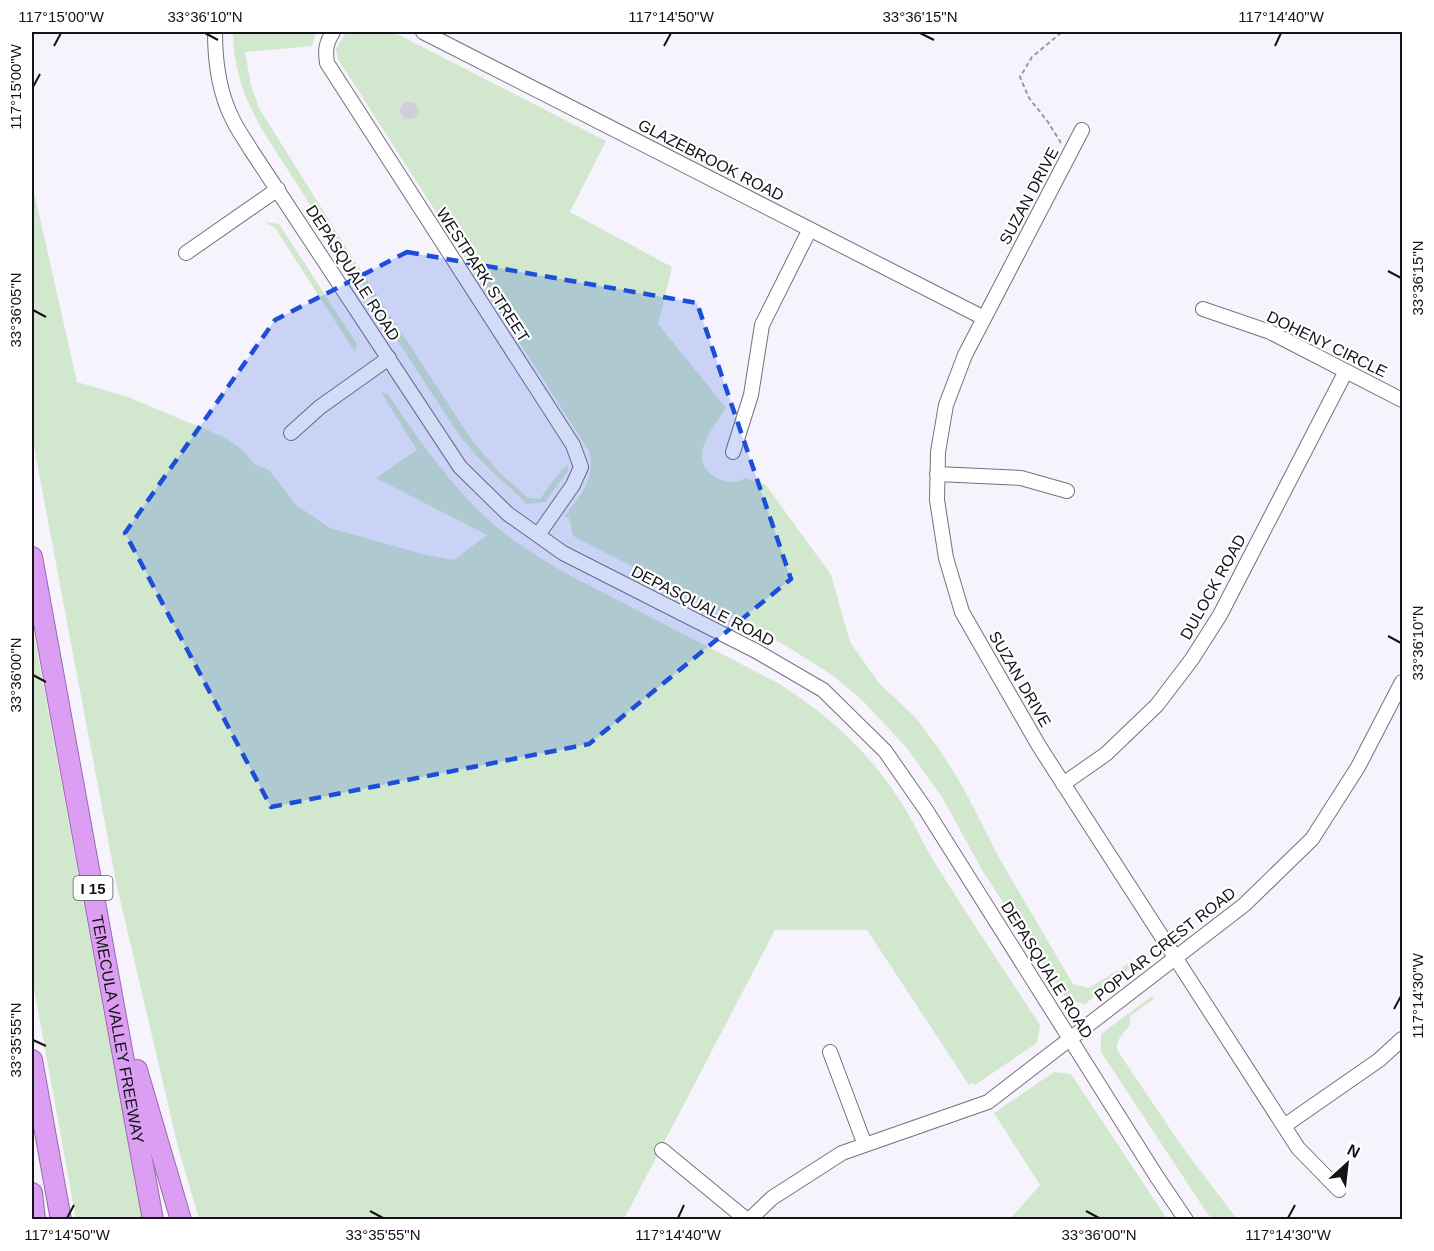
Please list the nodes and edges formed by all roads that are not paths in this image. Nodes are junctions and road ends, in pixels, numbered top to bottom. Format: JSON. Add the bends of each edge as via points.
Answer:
{"nodes":[{"id":1,"x":215,"y":32,"type":"edge"},
{"id":2,"x":333,"y":32,"type":"edge"},
{"id":3,"x":423,"y":32,"type":"edge"},
{"id":4,"x":1082,"y":130,"type":"dead end"},
{"id":5,"x":278,"y":189,"type":"junction"},
{"id":6,"x":810,"y":229,"type":"junction"},
{"id":7,"x":186,"y":253,"type":"dead end"},
{"id":8,"x":1203,"y":309,"type":"dead end"},
{"id":9,"x":984,"y":318,"type":"junction"},
{"id":10,"x":389,"y":358,"type":"junction"},
{"id":11,"x":1346,"y":371,"type":"junction"},
{"id":12,"x":1402,"y":400,"type":"edge"},
{"id":13,"x":291,"y":433,"type":"dead end"},
{"id":14,"x":733,"y":452,"type":"dead end"},
{"id":15,"x":937,"y":474,"type":"junction"},
{"id":16,"x":1068,"y":491,"type":"dead end"},
{"id":17,"x":537,"y":535,"type":"junction"},
{"id":18,"x":32,"y":557,"type":"edge"},
{"id":19,"x":1402,"y":682,"type":"edge"},
{"id":20,"x":1063,"y":784,"type":"junction"},
{"id":21,"x":1176,"y":958,"type":"junction"},
{"id":22,"x":109,"y":975,"type":"junction"},
{"id":23,"x":1071,"y":1039,"type":"junction"},
{"id":24,"x":1402,"y":1039,"type":"edge"},
{"id":25,"x":830,"y":1052,"type":"dead end"},
{"id":26,"x":32,"y":1065,"type":"edge"},
{"id":27,"x":1284,"y":1126,"type":"junction"},
{"id":28,"x":865,"y":1145,"type":"junction"},
{"id":29,"x":662,"y":1150,"type":"dead end"},
{"id":30,"x":1340,"y":1190,"type":"dead end"},
{"id":31,"x":32,"y":1193,"type":"edge"},
{"id":32,"x":35,"y":1220,"type":"edge"},
{"id":33,"x":61,"y":1220,"type":"edge"},
{"id":34,"x":153,"y":1220,"type":"edge"},
{"id":35,"x":181,"y":1220,"type":"edge"},
{"id":36,"x":748,"y":1220,"type":"edge"},
{"id":37,"x":1186,"y":1220,"type":"edge"}],
"edges":[{"from":1,"to":5,"type":"street","name":"DEPASQUALE ROAD","via":[[221,86],[231,118]]},
{"from":2,"to":17,"type":"street","name":"WESTPARK STREET","via":[[326,44],[327,63],[573,446],[581,467],[573,485]]},
{"from":3,"to":6,"type":"street","name":"GLAZEBROOK ROAD"},
{"from":4,"to":9,"type":"street","name":"SUZAN DRIVE"},
{"from":5,"to":7,"type":"street"},
{"from":5,"to":10,"type":"street","name":"DEPASQUALE ROAD"},
{"from":6,"to":9,"type":"street","name":"GLAZEBROOK ROAD"},
{"from":6,"to":14,"type":"street","via":[[762,325],[751,395]]},
{"from":8,"to":11,"type":"street","name":"DOHENY CIRCLE","via":[[1270,332]]},
{"from":9,"to":15,"type":"street","name":"SUZAN DRIVE","via":[[946,405]]},
{"from":10,"to":13,"type":"street","via":[[320,407]]},
{"from":10,"to":17,"type":"street","name":"DEPASQUALE ROAD","via":[[460,467],[508,514]]},
{"from":11,"to":12,"type":"street","name":"DOHENY CIRCLE"},
{"from":11,"to":20,"type":"street","name":"DULOCK ROAD","via":[[1220,615],[1192,658],[1156,705],[1106,754]]},
{"from":15,"to":16,"type":"street","via":[[1021,478]]},
{"from":15,"to":20,"type":"street","name":"SUZAN DRIVE","via":[[946,558],[962,612]]},
{"from":17,"to":23,"type":"street","name":"DEPASQUALE ROAD","via":[[563,553],[756,651],[823,690],[885,751]]},
{"from":18,"to":22,"type":"highway","name":"TEMECULA VALLEY FREEWAY","number":"I 15"},
{"from":19,"to":21,"type":"street","name":"POPLAR CREST ROAD","via":[[1358,767],[1312,839],[1244,905]]},
{"from":20,"to":21,"type":"street","name":"SUZAN DRIVE"},
{"from":21,"to":23,"type":"street","name":"POPLAR CREST ROAD"},
{"from":21,"to":27,"type":"street","name":"SUZAN DRIVE"},
{"from":22,"to":34,"type":"highway","name":"TEMECULA VALLEY FREEWAY","number":"I 15"},
{"from":22,"to":35,"type":"highway"},
{"from":23,"to":28,"type":"street","name":"POPLAR CREST ROAD","via":[[988,1102]]},
{"from":23,"to":37,"type":"street","name":"DEPASQUALE ROAD"},
{"from":24,"to":27,"type":"street","via":[[1379,1060]]},
{"from":25,"to":28,"type":"street"},
{"from":26,"to":33,"type":"highway"},
{"from":27,"to":30,"type":"street","name":"SUZAN DRIVE","via":[[1298,1148]]},
{"from":28,"to":36,"type":"street","name":"POPLAR CREST ROAD","via":[[842,1153],[772,1198]]},
{"from":29,"to":36,"type":"street"},
{"from":31,"to":32,"type":"highway"}]}
